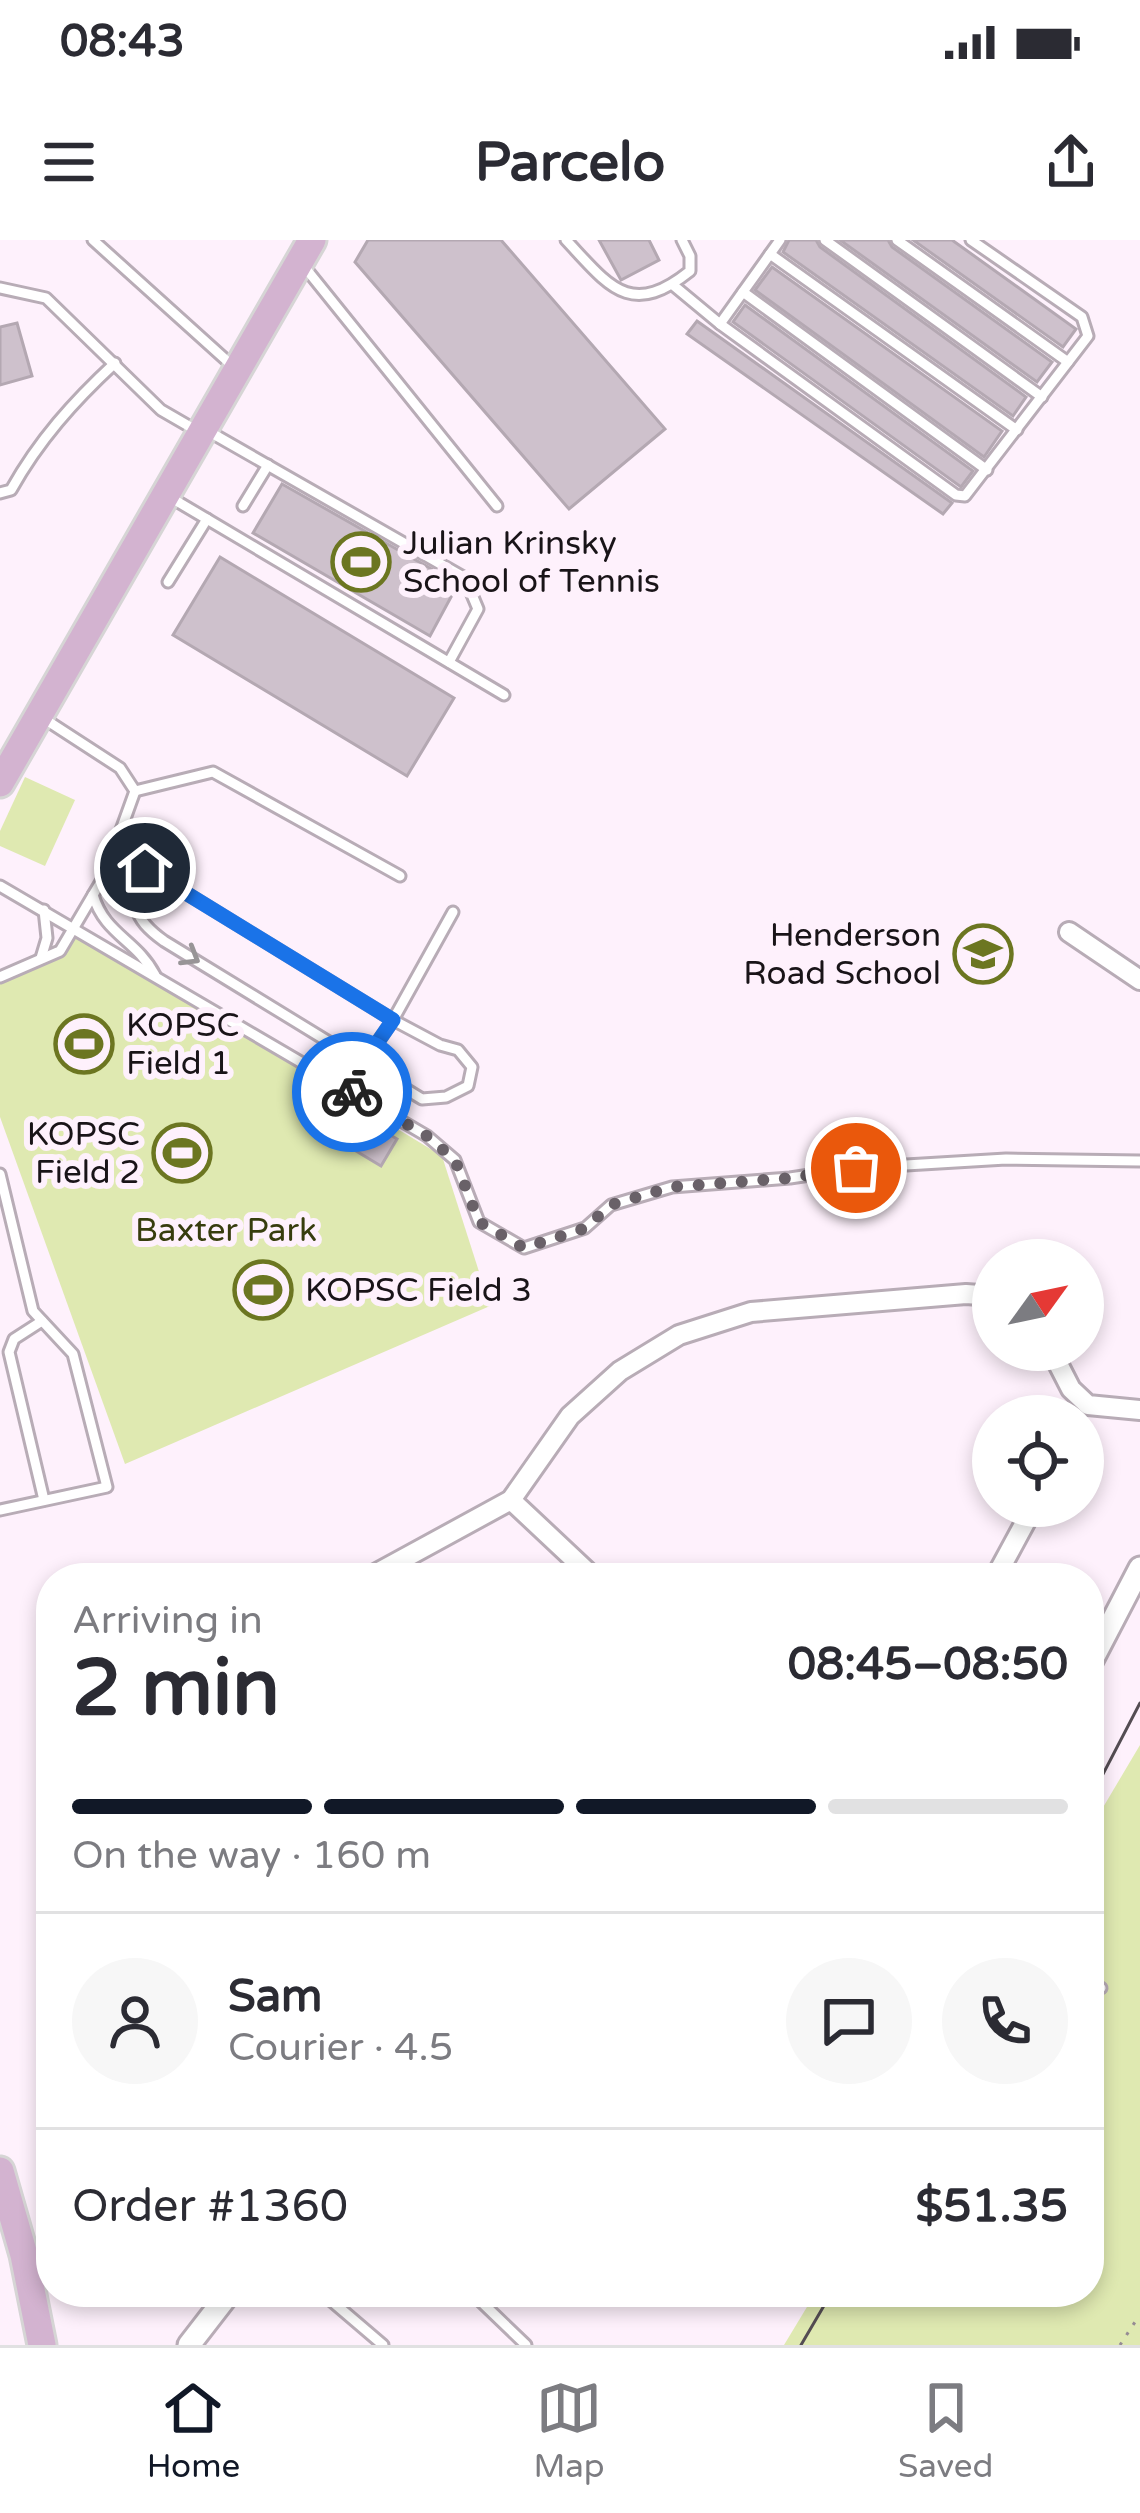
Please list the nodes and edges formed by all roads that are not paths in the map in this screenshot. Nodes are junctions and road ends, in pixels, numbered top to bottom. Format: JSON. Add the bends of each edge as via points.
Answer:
{"nodes":[{"id":1,"x":93,"y":240,"type":"edge"},
{"id":2,"x":566,"y":240,"type":"edge"},
{"id":3,"x":682,"y":240,"type":"edge"},
{"id":4,"x":780,"y":240,"type":"edge"},
{"id":5,"x":825,"y":240,"type":"edge"},
{"id":6,"x":897,"y":240,"type":"edge"},
{"id":7,"x":970,"y":240,"type":"edge"},
{"id":8,"x":306,"y":250,"type":"edge"},
{"id":9,"x":770,"y":254,"type":"junction"},
{"id":10,"x":673,"y":285,"type":"junction"},
{"id":11,"x":0,"y":288,"type":"edge"},
{"id":12,"x":743,"y":292,"type":"junction"},
{"id":13,"x":720,"y":324,"type":"junction"},
{"id":14,"x":1068,"y":362,"type":"junction"},
{"id":15,"x":115,"y":363,"type":"junction"},
{"id":16,"x":236,"y":369,"type":"junction"},
{"id":17,"x":1042,"y":397,"type":"junction"},
{"id":18,"x":200,"y":430,"type":"junction"},
{"id":19,"x":1017,"y":430,"type":"junction"},
{"id":20,"x":268,"y":465,"type":"junction"},
{"id":21,"x":987,"y":470,"type":"junction"},
{"id":22,"x":0,"y":493,"type":"edge"},
{"id":23,"x":164,"y":494,"type":"junction"},
{"id":24,"x":243,"y":506,"type":"dead end"},
{"id":25,"x":497,"y":506,"type":"dead end"},
{"id":26,"x":207,"y":519,"type":"junction"},
{"id":27,"x":168,"y":582,"type":"dead end"},
{"id":28,"x":449,"y":662,"type":"junction"},
{"id":29,"x":504,"y":695,"type":"dead end"},
{"id":30,"x":38,"y":715,"type":"junction"},
{"id":31,"x":0,"y":783,"type":"edge"},
{"id":32,"x":135,"y":791,"type":"junction"},
{"id":33,"x":119,"y":852,"type":"junction"},
{"id":34,"x":145,"y":868,"type":"junction"},
{"id":35,"x":400,"y":876,"type":"dead end"},
{"id":36,"x":0,"y":886,"type":"edge"},
{"id":37,"x":93,"y":895,"type":"junction"},
{"id":38,"x":44,"y":909,"type":"junction"},
{"id":39,"x":453,"y":912,"type":"dead end"},
{"id":40,"x":74,"y":928,"type":"junction"},
{"id":41,"x":1069,"y":932,"type":"dead end"},
{"id":42,"x":41,"y":958,"type":"junction"},
{"id":43,"x":154,"y":975,"type":"junction"},
{"id":44,"x":0,"y":977,"type":"edge"},
{"id":45,"x":1140,"y":980,"type":"edge"},
{"id":46,"x":393,"y":1020,"type":"junction"},
{"id":47,"x":364,"y":1061,"type":"junction"},
{"id":48,"x":346,"y":1088,"type":"junction"},
{"id":49,"x":1140,"y":1161,"type":"edge"},
{"id":50,"x":0,"y":1174,"type":"edge"},
{"id":51,"x":972,"y":1294,"type":"edge"},
{"id":52,"x":42,"y":1321,"type":"junction"},
{"id":53,"x":1140,"y":1409,"type":"edge"},
{"id":54,"x":1104,"y":1410,"type":"edge"},
{"id":55,"x":44,"y":1500,"type":"junction"},
{"id":56,"x":511,"y":1500,"type":"junction"},
{"id":57,"x":0,"y":1510,"type":"edge"},
{"id":58,"x":1023,"y":1527,"type":"edge"},
{"id":59,"x":396,"y":1563,"type":"edge"},
{"id":60,"x":578,"y":1563,"type":"edge"},
{"id":61,"x":1003,"y":1563,"type":"edge"},
{"id":62,"x":1140,"y":1568,"type":"edge"},
{"id":63,"x":1104,"y":1637,"type":"edge"},
{"id":64,"x":0,"y":2171,"type":"edge"},
{"id":65,"x":219,"y":2307,"type":"edge"},
{"id":66,"x":339,"y":2307,"type":"edge"},
{"id":67,"x":487,"y":2307,"type":"edge"},
{"id":68,"x":42,"y":2345,"type":"edge"},
{"id":69,"x":190,"y":2345,"type":"edge"},
{"id":70,"x":383,"y":2345,"type":"edge"},
{"id":71,"x":526,"y":2345,"type":"edge"}],
"edges":[{"from":1,"to":16,"type":"lane"},
{"from":2,"to":10,"type":"lane","via":[[601,278],[635,297]]},
{"from":3,"to":10,"type":"lane","via":[[689,272]]},
{"from":4,"to":9,"type":"lane"},
{"from":5,"to":17,"type":"lane"},
{"from":6,"to":14,"type":"lane"},
{"from":7,"to":14,"type":"lane","via":[[1082,317],[1088,336]]},
{"from":8,"to":16,"type":"main road"},
{"from":8,"to":25,"type":"lane"},
{"from":9,"to":12,"type":"lane"},
{"from":9,"to":19,"type":"lane"},
{"from":10,"to":13,"type":"lane"},
{"from":11,"to":15,"type":"lane","via":[[46,298]]},
{"from":12,"to":13,"type":"lane"},
{"from":12,"to":21,"type":"lane"},
{"from":13,"to":21,"type":"lane","via":[[956,495],[971,492]]},
{"from":14,"to":17,"type":"lane"},
{"from":15,"to":18,"type":"lane","via":[[161,410]]},
{"from":15,"to":22,"type":"lane","via":[[67,408],[11,490]]},
{"from":16,"to":18,"type":"main road"},
{"from":17,"to":19,"type":"lane"},
{"from":18,"to":20,"type":"lane"},
{"from":18,"to":23,"type":"main road"},
{"from":19,"to":21,"type":"lane"},
{"from":20,"to":24,"type":"lane"},
{"from":20,"to":28,"type":"lane","via":[[465,578],[478,609]]},
{"from":23,"to":26,"type":"lane"},
{"from":23,"to":30,"type":"main road"},
{"from":26,"to":27,"type":"lane"},
{"from":26,"to":28,"type":"lane"},
{"from":28,"to":29,"type":"lane"},
{"from":30,"to":31,"type":"main road"},
{"from":30,"to":32,"type":"lane","via":[[120,767]]},
{"from":32,"to":33,"type":"lane"},
{"from":32,"to":35,"type":"lane","via":[[214,772]]},
{"from":33,"to":34,"type":"lane"},
{"from":33,"to":37,"type":"lane"},
{"from":34,"to":46,"type":"lane"},
{"from":34,"to":47,"type":"lane","one_way":true,"via":[[135,904],[146,928]]},
{"from":36,"to":38,"type":"lane"},
{"from":37,"to":40,"type":"lane"},
{"from":37,"to":43,"type":"lane","via":[[106,922],[142,951]]},
{"from":38,"to":40,"type":"lane"},
{"from":38,"to":42,"type":"lane"},
{"from":39,"to":46,"type":"lane"},
{"from":40,"to":42,"type":"lane","via":[[60,950]]},
{"from":40,"to":43,"type":"lane"},
{"from":41,"to":45,"type":"street"},
{"from":42,"to":44,"type":"lane"},
{"from":43,"to":48,"type":"lane"},
{"from":46,"to":47,"type":"lane"},
{"from":46,"to":47,"type":"lane","via":[[465,1054],[473,1075],[468,1087],[422,1099]]},
{"from":47,"to":48,"type":"lane"},
{"from":48,"to":49,"type":"lane","via":[[455,1160],[479,1222],[524,1248],[586,1228],[610,1205],[672,1187],[1006,1159]]},
{"from":50,"to":52,"type":"lane"},
{"from":51,"to":56,"type":"street","via":[[751,1312],[679,1335],[620,1371],[570,1416]]},
{"from":52,"to":55,"type":"lane","via":[[9,1352]]},
{"from":52,"to":55,"type":"lane","via":[[73,1354],[107,1486]]},
{"from":53,"to":54,"type":"street"},
{"from":55,"to":57,"type":"lane"},
{"from":56,"to":59,"type":"street"},
{"from":56,"to":60,"type":"street"},
{"from":58,"to":61,"type":"street"},
{"from":62,"to":63,"type":"street"},
{"from":64,"to":68,"type":"main road"},
{"from":65,"to":69,"type":"street"},
{"from":66,"to":70,"type":"lane"},
{"from":67,"to":71,"type":"lane"}]}
